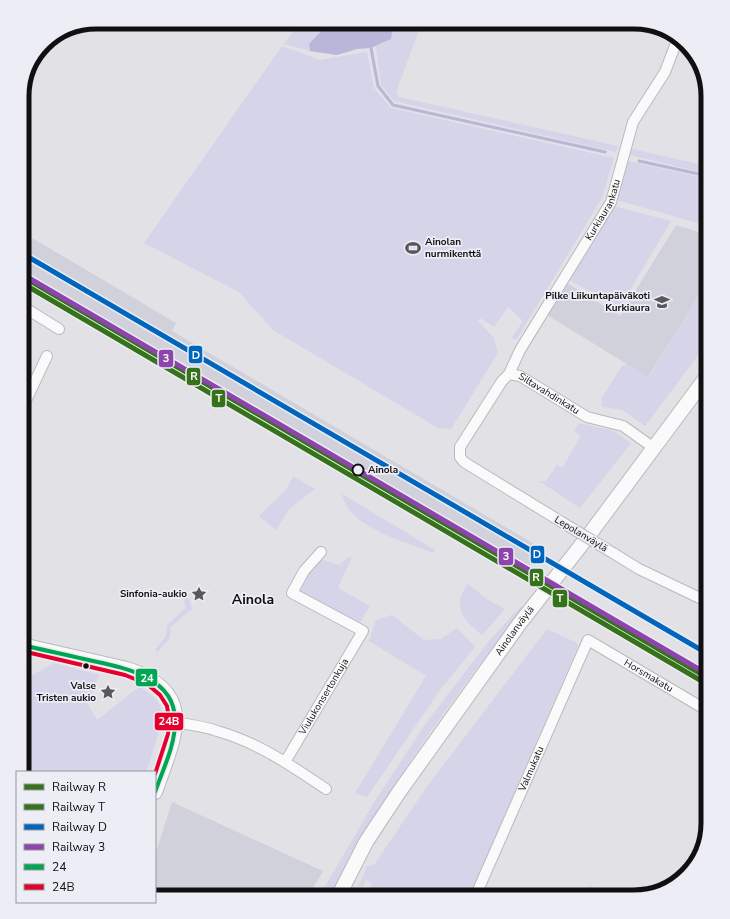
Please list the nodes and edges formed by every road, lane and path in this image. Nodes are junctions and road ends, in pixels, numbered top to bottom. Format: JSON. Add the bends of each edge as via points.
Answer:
{"nodes":[{"id":1,"x":676,"y":44,"type":"edge"},
{"id":2,"x":29,"y":310,"type":"edge"},
{"id":3,"x":59,"y":329,"type":"dead end"},
{"id":4,"x":47,"y":356,"type":"dead end"},
{"id":5,"x":509,"y":374,"type":"junction"},
{"id":6,"x":701,"y":384,"type":"edge"},
{"id":7,"x":29,"y":394,"type":"edge"},
{"id":8,"x":654,"y":448,"type":"junction"},
{"id":9,"x":460,"y":458,"type":"joint"},
{"id":10,"x":321,"y":552,"type":"dead end"},
{"id":11,"x":701,"y":599,"type":"edge"},
{"id":12,"x":588,"y":640,"type":"joint"},
{"id":13,"x":29,"y":647,"type":"edge"},
{"id":14,"x":701,"y":707,"type":"edge"},
{"id":15,"x":175,"y":722,"type":"junction"},
{"id":16,"x":285,"y":762,"type":"junction"},
{"id":17,"x":156,"y":789,"type":"edge"},
{"id":18,"x":326,"y":790,"type":"dead end"},
{"id":19,"x":342,"y":890,"type":"edge"},
{"id":20,"x":478,"y":890,"type":"edge"}],
"edges":[{"from":1,"to":5,"type":"street","name":"Kurkiaurankatu","via":[[665,72],[633,122],[612,202],[520,350]]},
{"from":2,"to":3,"type":"street"},
{"from":4,"to":7,"type":"street"},
{"from":5,"to":8,"type":"street","name":"Siltavahdinkatu","via":[[520,376],[587,418],[623,426]]},
{"from":5,"to":9,"type":"street","name":"Siltavahdinkatu","via":[[460,447]]},
{"from":6,"to":8,"type":"main road","name":"Ainolanväylä"},
{"from":8,"to":19,"type":"main road","name":"Ainolanväylä","via":[[520,623],[399,792],[366,842]]},
{"from":9,"to":11,"type":"street","name":"Lepolanväylä","bridge":true,"via":[[639,569]]},
{"from":10,"to":16,"type":"street","name":"Viulukonsertonkuja","via":[[304,571],[292,593],[363,631]]},
{"from":12,"to":14,"type":"street","name":"Horsmakatu"},
{"from":12,"to":20,"type":"street","name":"Valmukatu"},
{"from":13,"to":15,"type":"main road","via":[[142,674],[156,682],[172,700]]},
{"from":15,"to":16,"type":"street","via":[[218,731],[261,748]]},
{"from":15,"to":17,"type":"main road","via":[[172,741]]},
{"from":16,"to":18,"type":"street"}]}
